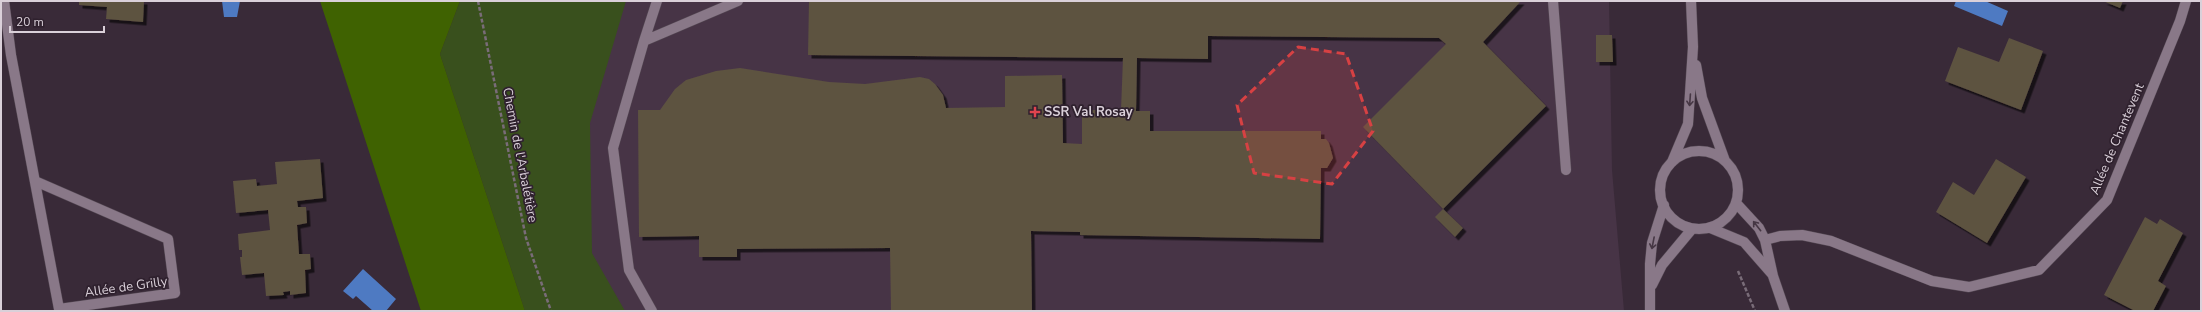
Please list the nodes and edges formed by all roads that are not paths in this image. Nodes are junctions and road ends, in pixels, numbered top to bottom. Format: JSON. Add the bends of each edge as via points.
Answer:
{"nodes":[{"id":1,"x":4,"y":1,"type":"edge"},
{"id":2,"x":657,"y":1,"type":"edge"},
{"id":3,"x":738,"y":1,"type":"edge"},
{"id":4,"x":1553,"y":1,"type":"edge"},
{"id":5,"x":1691,"y":1,"type":"edge"},
{"id":6,"x":2186,"y":1,"type":"edge"},
{"id":7,"x":644,"y":41,"type":"junction"},
{"id":8,"x":1693,"y":47,"type":"junction"},
{"id":9,"x":1725,"y":161,"type":"junction"},
{"id":10,"x":1671,"y":163,"type":"junction"},
{"id":11,"x":1566,"y":170,"type":"dead end"},
{"id":12,"x":36,"y":181,"type":"junction"},
{"id":13,"x":1736,"y":203,"type":"junction"},
{"id":14,"x":1664,"y":205,"type":"junction"},
{"id":15,"x":1710,"y":228,"type":"junction"},
{"id":16,"x":1692,"y":229,"type":"junction"},
{"id":17,"x":1765,"y":240,"type":"junction"},
{"id":18,"x":1773,"y":276,"type":"junction"},
{"id":19,"x":1652,"y":285,"type":"junction"},
{"id":20,"x":652,"y":311,"type":"edge"},
{"id":21,"x":1650,"y":311,"type":"edge"},
{"id":22,"x":1786,"y":311,"type":"edge"}],
"edges":[{"from":1,"to":12,"type":"street","name":"Allée de Grilly","via":[[11,56]]},
{"from":2,"to":7,"type":"street"},
{"from":3,"to":7,"type":"street"},
{"from":4,"to":11,"type":"street"},
{"from":5,"to":8,"type":"street"},
{"from":6,"to":17,"type":"street","name":"Allée de Chantevent","via":[[2107,200],[2039,270],[1969,287],[1932,281],[1831,242],[1802,235]]},
{"from":7,"to":20,"type":"street","via":[[614,148],[629,270]]},
{"from":8,"to":9,"type":"street","via":[[1702,98]]},
{"from":8,"to":10,"type":"street","one_way":true,"via":[[1688,124]]},
{"from":9,"to":10,"type":"street","via":[[1709,153],[1692,152],[1680,156]]},
{"from":9,"to":13,"type":"street","via":[[1737,180]]},
{"from":10,"to":14,"type":"street","via":[[1661,182],[1660,194]]},
{"from":12,"to":12,"type":"street","name":"Allée de Grilly","via":[[59,309],[175,293],[168,239]]},
{"from":13,"to":15,"type":"street","via":[[1721,223]]},
{"from":17,"to":13,"type":"street","one_way":true,"via":[[1759,228]]},
{"from":14,"to":16,"type":"street","via":[[1670,216]]},
{"from":14,"to":19,"type":"street","one_way":true,"via":[[1652,243]]},
{"from":15,"to":16,"type":"street"},
{"from":15,"to":18,"type":"street","via":[[1744,242]]},
{"from":16,"to":19,"type":"street","via":[[1662,265]]},
{"from":17,"to":18,"type":"street"},
{"from":18,"to":22,"type":"street"},
{"from":19,"to":21,"type":"street"}]}
